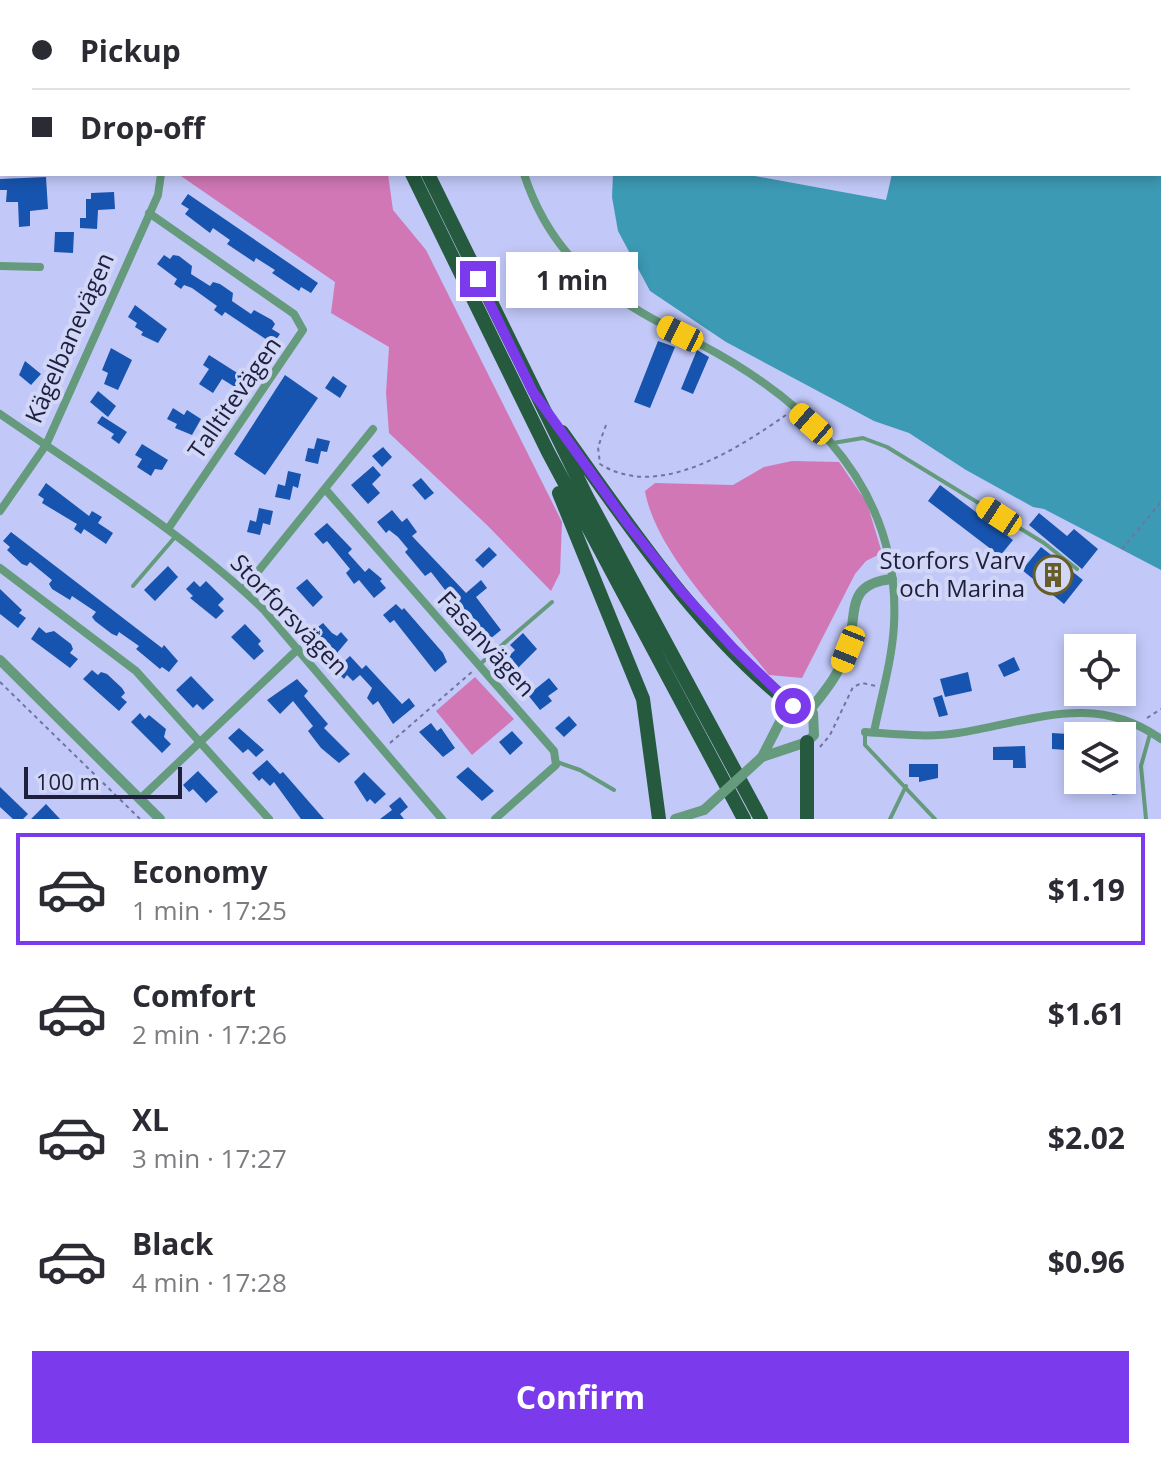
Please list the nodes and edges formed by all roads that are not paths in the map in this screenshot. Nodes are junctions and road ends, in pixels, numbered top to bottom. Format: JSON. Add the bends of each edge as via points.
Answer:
{"nodes":[{"id":1,"x":161,"y":176,"type":"edge"},
{"id":2,"x":413,"y":176,"type":"edge"},
{"id":3,"x":429,"y":176,"type":"edge"},
{"id":4,"x":525,"y":176,"type":"edge"},
{"id":5,"x":149,"y":213,"type":"junction"},
{"id":6,"x":0,"y":266,"type":"edge"},
{"id":7,"x":40,"y":267,"type":"dead end"},
{"id":8,"x":527,"y":395,"type":"junction"},
{"id":9,"x":0,"y":414,"type":"edge"},
{"id":10,"x":373,"y":429,"type":"dead end"},
{"id":11,"x":830,"y":444,"type":"junction"},
{"id":12,"x":46,"y":445,"type":"junction"},
{"id":13,"x":326,"y":490,"type":"junction"},
{"id":14,"x":0,"y":511,"type":"edge"},
{"id":15,"x":168,"y":529,"type":"junction"},
{"id":16,"x":177,"y":535,"type":"junction"},
{"id":17,"x":0,"y":568,"type":"edge"},
{"id":18,"x":1077,"y":569,"type":"dead end"},
{"id":19,"x":892,"y":579,"type":"junction"},
{"id":20,"x":133,"y":586,"type":"dead end"},
{"id":21,"x":243,"y":590,"type":"junction"},
{"id":22,"x":552,"y":602,"type":"dead end"},
{"id":23,"x":298,"y":649,"type":"junction"},
{"id":24,"x":0,"y":660,"type":"edge"},
{"id":25,"x":479,"y":665,"type":"junction"},
{"id":26,"x":793,"y":706,"type":"junction"},
{"id":27,"x":810,"y":710,"type":"junction"},
{"id":28,"x":870,"y":732,"type":"junction"},
{"id":29,"x":1151,"y":732,"type":"junction"},
{"id":30,"x":1161,"y":739,"type":"edge"},
{"id":31,"x":201,"y":742,"type":"junction"},
{"id":32,"x":806,"y":748,"type":"junction"},
{"id":33,"x":762,"y":757,"type":"junction"},
{"id":34,"x":557,"y":762,"type":"junction"},
{"id":35,"x":906,"y":786,"type":"junction"},
{"id":36,"x":614,"y":790,"type":"dead end"},
{"id":37,"x":140,"y":799,"type":"junction"},
{"id":38,"x":702,"y":814,"type":"edge"},
{"id":39,"x":160,"y":819,"type":"edge"},
{"id":40,"x":269,"y":819,"type":"edge"},
{"id":41,"x":442,"y":819,"type":"edge"},
{"id":42,"x":495,"y":819,"type":"edge"},
{"id":43,"x":659,"y":819,"type":"edge"},
{"id":44,"x":675,"y":819,"type":"edge"},
{"id":45,"x":744,"y":819,"type":"edge"},
{"id":46,"x":761,"y":819,"type":"edge"},
{"id":47,"x":807,"y":819,"type":"edge"},
{"id":48,"x":890,"y":819,"type":"edge"},
{"id":49,"x":935,"y":819,"type":"edge"},
{"id":50,"x":1146,"y":819,"type":"edge"}],
"edges":[{"from":1,"to":5,"type":"street","name":"Kägelbanevägen"},
{"from":2,"to":8,"type":"highway"},
{"from":3,"to":8,"type":"highway"},
{"from":4,"to":11,"type":"street","via":[[551,237],[577,268],[613,296],[727,359]]},
{"from":5,"to":12,"type":"street","name":"Kägelbanevägen"},
{"from":5,"to":15,"type":"street","name":"Talltitevägen","via":[[294,314],[303,330]]},
{"from":6,"to":7,"type":"street"},
{"from":8,"to":26,"type":"highway","via":[[681,591]]},
{"from":8,"to":43,"type":"highway","via":[[643,699]]},
{"from":8,"to":45,"type":"highway"},
{"from":8,"to":46,"type":"highway"},
{"from":9,"to":12,"type":"street","name":"Storforsvägen"},
{"from":10,"to":13,"type":"street"},
{"from":11,"to":18,"type":"lane","via":[[863,438],[895,452],[1044,543]]},
{"from":11,"to":19,"type":"street","via":[[879,515]]},
{"from":12,"to":14,"type":"street","name":"Kägelbanevägen"},
{"from":12,"to":15,"type":"street","name":"Storforsvägen"},
{"from":13,"to":21,"type":"street"},
{"from":13,"to":25,"type":"street","name":"Fasanvägen"},
{"from":15,"to":16,"type":"street","name":"Storforsvägen"},
{"from":16,"to":20,"type":"lane"},
{"from":16,"to":21,"type":"street","name":"Storforsvägen"},
{"from":17,"to":31,"type":"street","via":[[136,671]]},
{"from":19,"to":27,"type":"street","via":[[858,594],[841,665]]},
{"from":19,"to":28,"type":"street","via":[[893,638]]},
{"from":21,"to":23,"type":"street","name":"Storforsvägen"},
{"from":22,"to":25,"type":"lane"},
{"from":23,"to":31,"type":"street"},
{"from":23,"to":41,"type":"street","name":"Storforsvägen"},
{"from":24,"to":37,"type":"street"},
{"from":25,"to":34,"type":"street","name":"Fasanvägen","via":[[554,751]]},
{"from":26,"to":27,"type":"street"},
{"from":26,"to":33,"type":"street","via":[[782,716]]},
{"from":27,"to":32,"type":"street","via":[[816,730]]},
{"from":28,"to":29,"type":"street","via":[[954,734],[1075,711],[1120,718]]},
{"from":28,"to":35,"type":"lane","via":[[865,745]]},
{"from":29,"to":30,"type":"street"},
{"from":29,"to":50,"type":"lane","via":[[1141,766]]},
{"from":31,"to":37,"type":"street"},
{"from":31,"to":40,"type":"street"},
{"from":32,"to":33,"type":"street"},
{"from":32,"to":47,"type":"highway"},
{"from":33,"to":38,"type":"street","bridge":true},
{"from":34,"to":36,"type":"lane"},
{"from":34,"to":42,"type":"street"},
{"from":35,"to":48,"type":"lane"},
{"from":35,"to":49,"type":"lane"},
{"from":37,"to":39,"type":"street"},
{"from":38,"to":44,"type":"street"}]}
